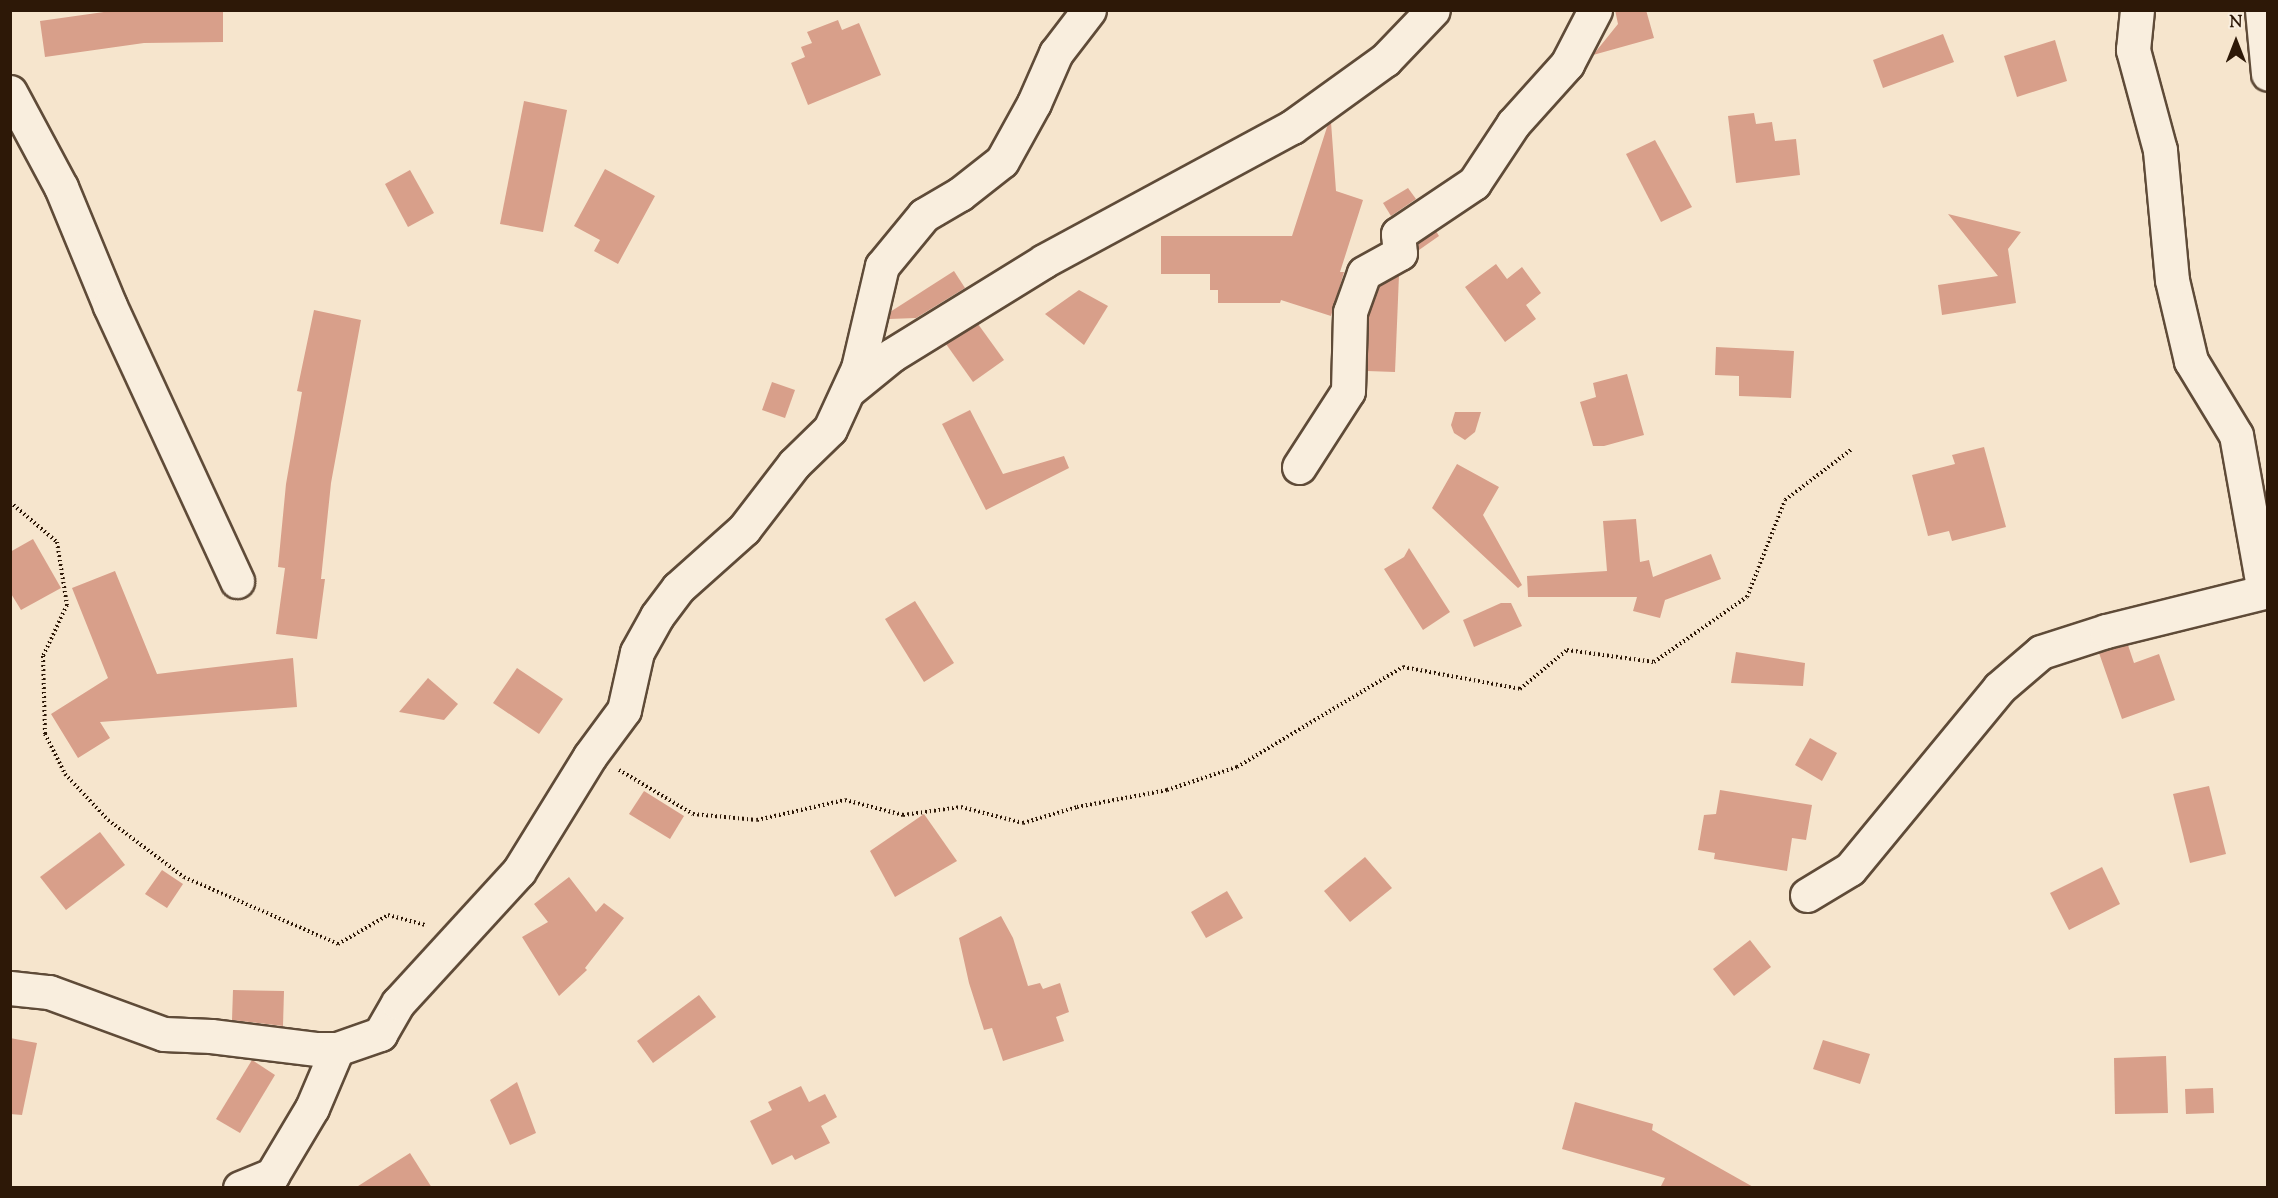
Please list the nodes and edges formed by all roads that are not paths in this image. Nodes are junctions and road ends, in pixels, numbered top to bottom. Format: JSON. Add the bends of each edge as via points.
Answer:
{"nodes":[{"id":1,"x":1089,"y":10,"type":"edge"},
{"id":2,"x":1433,"y":10,"type":"edge"},
{"id":3,"x":1595,"y":10,"type":"edge"},
{"id":4,"x":2137,"y":10,"type":"edge"},
{"id":5,"x":2262,"y":10,"type":"edge"},
{"id":6,"x":2268,"y":74,"type":"edge"},
{"id":7,"x":10,"y":92,"type":"edge"},
{"id":8,"x":848,"y":391,"type":"junction"},
{"id":9,"x":1299,"y":467,"type":"dead end"},
{"id":10,"x":237,"y":581,"type":"dead end"},
{"id":11,"x":1808,"y":896,"type":"dead end"},
{"id":12,"x":10,"y":988,"type":"edge"},
{"id":13,"x":337,"y":1049,"type":"junction"},
{"id":14,"x":240,"y":1188,"type":"edge"}],
"edges":[{"from":1,"to":8,"type":"street","via":[[1056,53],[1002,161],[960,194],[924,215],[882,266],[858,368]]},
{"from":2,"to":8,"type":"street","via":[[1385,60],[1292,127],[1044,261],[892,354]]},
{"from":3,"to":9,"type":"street","via":[[1567,64],[1513,124],[1474,183],[1398,234],[1400,253],[1364,273],[1350,312],[1348,391]]},
{"from":4,"to":11,"type":"street","via":[[2133,50],[2160,150],[2172,280],[2191,361],[2236,435],[2264,592],[2106,631],[2041,652],[1999,688],[1850,870]]},
{"from":5,"to":6,"type":"street"},
{"from":7,"to":10,"type":"street","via":[[61,187]]},
{"from":8,"to":13,"type":"street","via":[[830,429],[794,464],[744,529],[678,588],[657,616],[637,652],[624,710],[590,756],[519,871],[398,1003],[380,1034]]},
{"from":12,"to":13,"type":"street","via":[[49,992],[164,1034]]},
{"from":13,"to":14,"type":"street","via":[[312,1108],[272,1175]]}]}
